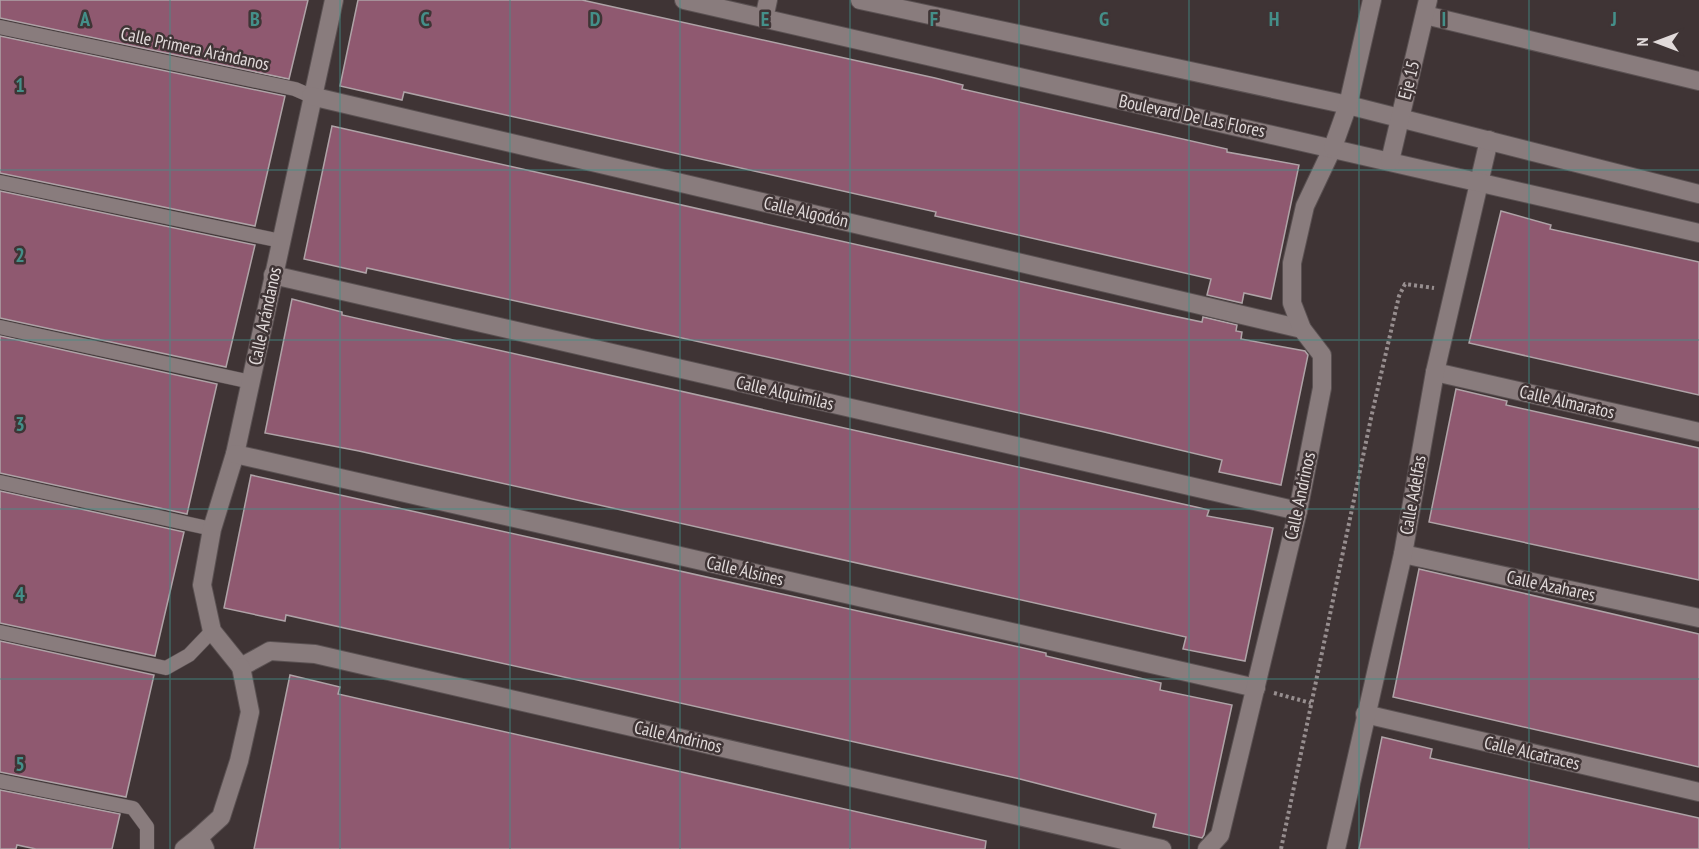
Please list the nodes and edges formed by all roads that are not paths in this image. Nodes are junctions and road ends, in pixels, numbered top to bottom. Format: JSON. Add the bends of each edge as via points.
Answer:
{"nodes":[{"id":1,"x":334,"y":0,"type":"edge"},
{"id":2,"x":684,"y":0,"type":"edge"},
{"id":3,"x":768,"y":0,"type":"edge"},
{"id":4,"x":860,"y":0,"type":"edge"},
{"id":5,"x":1372,"y":0,"type":"edge"},
{"id":6,"x":1426,"y":8,"type":"edge"},
{"id":7,"x":764,"y":18,"type":"junction"},
{"id":8,"x":0,"y":27,"type":"edge"},
{"id":9,"x":1699,"y":81,"type":"edge"},
{"id":10,"x":311,"y":96,"type":"junction"},
{"id":11,"x":1348,"y":105,"type":"junction"},
{"id":12,"x":1400,"y":119,"type":"junction"},
{"id":13,"x":1489,"y":140,"type":"junction"},
{"id":14,"x":1333,"y":147,"type":"junction"},
{"id":15,"x":1390,"y":161,"type":"junction"},
{"id":16,"x":1479,"y":181,"type":"junction"},
{"id":17,"x":0,"y":182,"type":"edge"},
{"id":18,"x":1699,"y":194,"type":"edge"},
{"id":19,"x":1699,"y":233,"type":"edge"},
{"id":20,"x":281,"y":241,"type":"junction"},
{"id":21,"x":273,"y":275,"type":"junction"},
{"id":22,"x":0,"y":327,"type":"edge"},
{"id":23,"x":1302,"y":329,"type":"junction"},
{"id":24,"x":1435,"y":372,"type":"junction"},
{"id":25,"x":251,"y":382,"type":"junction"},
{"id":26,"x":1699,"y":432,"type":"edge"},
{"id":27,"x":235,"y":454,"type":"junction"},
{"id":28,"x":0,"y":482,"type":"edge"},
{"id":29,"x":1298,"y":511,"type":"junction"},
{"id":30,"x":212,"y":530,"type":"junction"},
{"id":31,"x":1403,"y":554,"type":"junction"},
{"id":32,"x":1699,"y":618,"type":"edge"},
{"id":33,"x":212,"y":631,"type":"junction"},
{"id":34,"x":0,"y":632,"type":"edge"},
{"id":35,"x":241,"y":667,"type":"junction"},
{"id":36,"x":1256,"y":688,"type":"junction"},
{"id":37,"x":1365,"y":714,"type":"junction"},
{"id":38,"x":0,"y":781,"type":"edge"},
{"id":39,"x":1699,"y":792,"type":"edge"},
{"id":40,"x":202,"y":843,"type":"edge"},
{"id":41,"x":147,"y":849,"type":"edge"},
{"id":42,"x":184,"y":849,"type":"edge"},
{"id":43,"x":1162,"y":849,"type":"edge"},
{"id":44,"x":1208,"y":849,"type":"edge"},
{"id":45,"x":1336,"y":849,"type":"edge"}],
"edges":[{"from":1,"to":10,"type":"street","name":"Calle Arándanos"},
{"from":2,"to":7,"type":"street","name":"Boulevard De Las Flores"},
{"from":3,"to":7,"type":"street"},
{"from":4,"to":11,"type":"street"},
{"from":5,"to":11,"type":"street"},
{"from":6,"to":9,"type":"street"},
{"from":6,"to":12,"type":"street","name":"Eje 15"},
{"from":7,"to":14,"type":"street","name":"Boulevard De Las Flores","via":[[992,73]]},
{"from":8,"to":10,"type":"lane","name":"Calle Primera Arándanos","via":[[295,89]]},
{"from":10,"to":20,"type":"street","name":"Calle Arándanos"},
{"from":10,"to":23,"type":"street","name":"Calle Algodón"},
{"from":11,"to":12,"type":"street"},
{"from":11,"to":14,"type":"street"},
{"from":12,"to":13,"type":"street"},
{"from":12,"to":15,"type":"street","name":"Eje 15"},
{"from":13,"to":16,"type":"street","name":"Calle Adelfas"},
{"from":13,"to":18,"type":"street"},
{"from":14,"to":15,"type":"street","name":"Boulevard De Las Flores"},
{"from":14,"to":23,"type":"street","name":"Calle Andrinos","via":[[1305,206],[1292,263],[1292,303]]},
{"from":15,"to":16,"type":"street","name":"Boulevard De Las Flores"},
{"from":16,"to":19,"type":"street","name":"Boulevard De Las Flores"},
{"from":16,"to":24,"type":"street","name":"Calle Adelfas"},
{"from":17,"to":20,"type":"lane"},
{"from":20,"to":21,"type":"street","name":"Calle Arándanos"},
{"from":21,"to":25,"type":"street","name":"Calle Arándanos"},
{"from":21,"to":29,"type":"street","name":"Calle Alquimilas"},
{"from":22,"to":25,"type":"lane"},
{"from":23,"to":29,"type":"street","name":"Calle Andrinos","via":[[1322,356],[1323,388]]},
{"from":24,"to":26,"type":"street","name":"Calle Almaratos"},
{"from":24,"to":31,"type":"street","name":"Calle Adelfas"},
{"from":25,"to":27,"type":"street","name":"Calle Arándanos"},
{"from":27,"to":30,"type":"street","name":"Calle Arándanos"},
{"from":27,"to":36,"type":"street","name":"Calle Álsines"},
{"from":28,"to":30,"type":"lane"},
{"from":29,"to":36,"type":"street","name":"Calle Andrinos"},
{"from":30,"to":33,"type":"street","name":"Calle Arándanos","via":[[202,585]]},
{"from":31,"to":32,"type":"street","name":"Calle Azahares"},
{"from":31,"to":37,"type":"street","name":"Calle Adelfas"},
{"from":33,"to":34,"type":"lane","via":[[189,656],[166,668]]},
{"from":33,"to":35,"type":"street"},
{"from":35,"to":40,"type":"street","via":[[250,712],[221,817]]},
{"from":35,"to":43,"type":"street","name":"Calle Andrinos","via":[[270,651],[315,654]]},
{"from":36,"to":44,"type":"street","name":"Calle Andrinos","via":[[1220,835]]},
{"from":37,"to":39,"type":"street","name":"Calle Alcatraces"},
{"from":37,"to":45,"type":"street","name":"Calle Adelfas"},
{"from":38,"to":41,"type":"lane","via":[[134,808],[147,827]]},
{"from":40,"to":42,"type":"street"}]}
